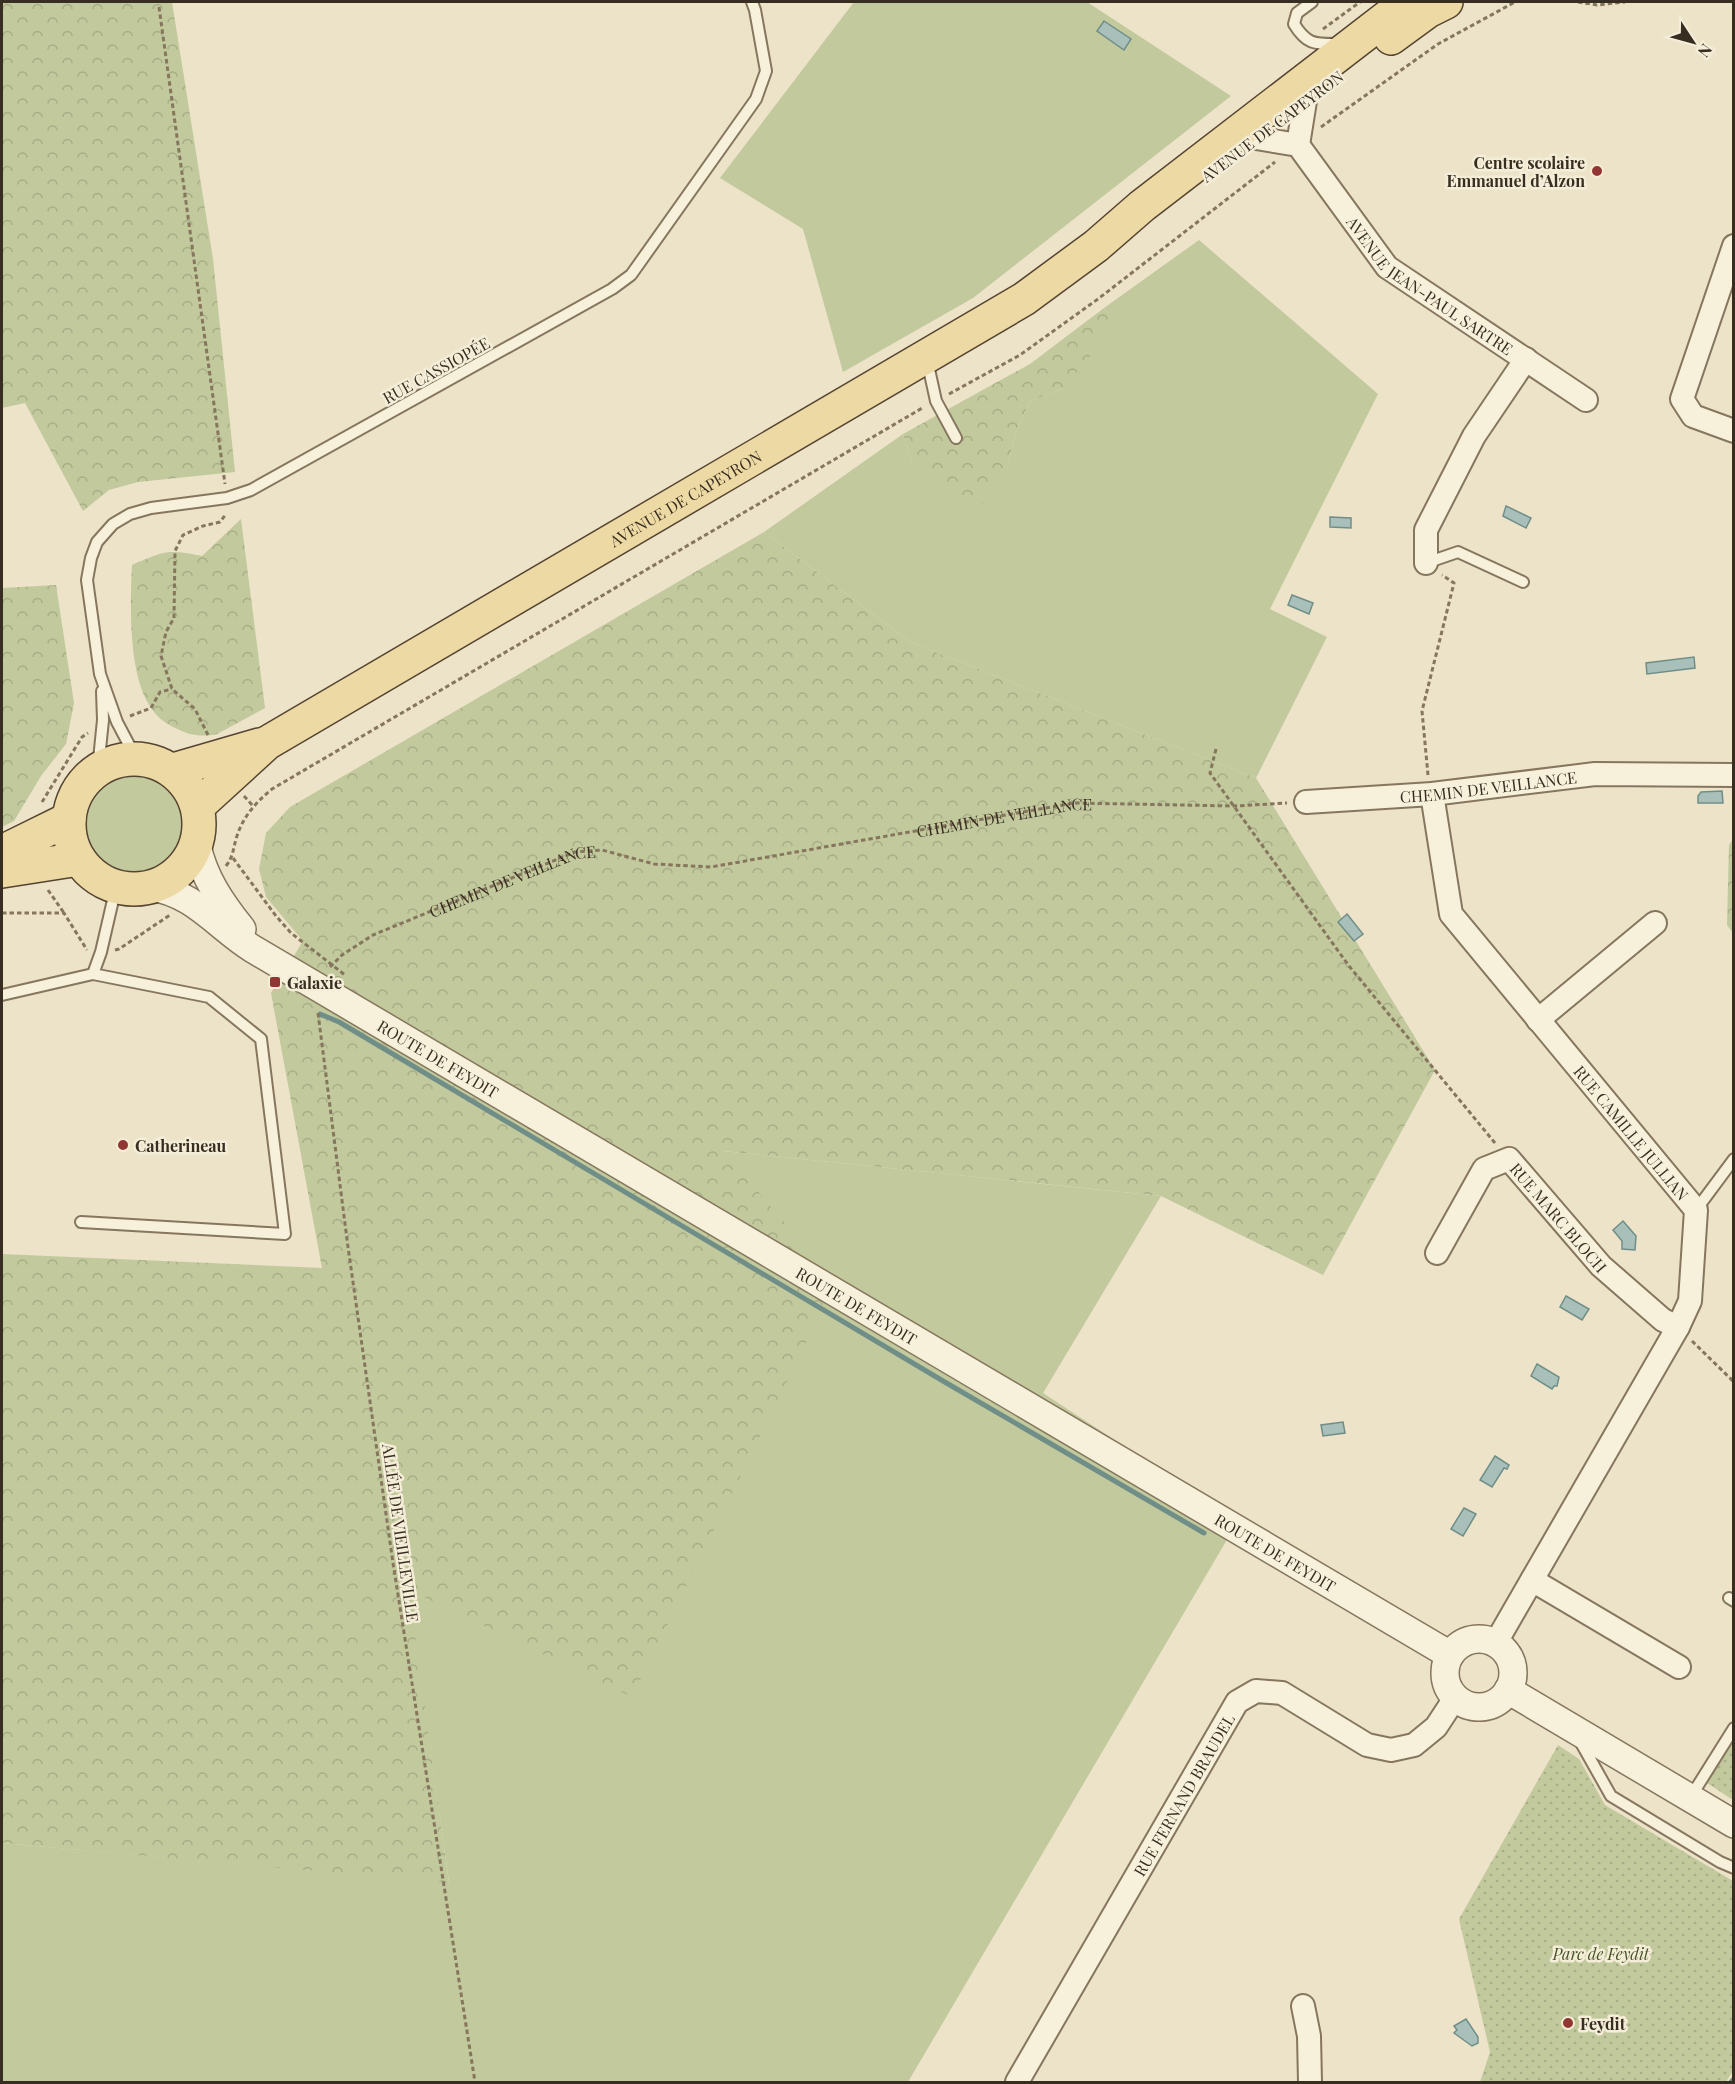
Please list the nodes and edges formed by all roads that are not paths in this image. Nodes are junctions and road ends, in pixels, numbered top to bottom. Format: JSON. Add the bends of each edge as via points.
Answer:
{"nodes":[{"id":1,"x":752,"y":2,"type":"edge"},
{"id":2,"x":1312,"y":2,"type":"edge"},
{"id":3,"x":1407,"y":2,"type":"edge"},
{"id":4,"x":1446,"y":2,"type":"edge"},
{"id":5,"x":1353,"y":43,"type":"junction"},
{"id":6,"x":1305,"y":101,"type":"junction"},
{"id":7,"x":1256,"y":138,"type":"junction"},
{"id":8,"x":1298,"y":145,"type":"junction"},
{"id":9,"x":1096,"y":246,"type":"junction"},
{"id":10,"x":1734,"y":246,"type":"edge"},
{"id":11,"x":926,"y":356,"type":"junction"},
{"id":12,"x":1526,"y":359,"type":"junction"},
{"id":13,"x":1586,"y":400,"type":"dead end"},
{"id":14,"x":1734,"y":431,"type":"edge"},
{"id":15,"x":956,"y":438,"type":"dead end"},
{"id":16,"x":1426,"y":563,"type":"joint"},
{"id":17,"x":1523,"y":582,"type":"dead end"},
{"id":18,"x":102,"y":685,"type":"junction"},
{"id":19,"x":136,"y":758,"type":"junction"},
{"id":20,"x":222,"y":767,"type":"junction"},
{"id":21,"x":98,"y":769,"type":"junction"},
{"id":22,"x":173,"y":770,"type":"junction"},
{"id":23,"x":1734,"y":776,"type":"edge"},
{"id":24,"x":1432,"y":794,"type":"junction"},
{"id":25,"x":1306,"y":802,"type":"road end"},
{"id":26,"x":198,"y":806,"type":"junction"},
{"id":27,"x":69,"y":819,"type":"junction"},
{"id":28,"x":196,"y":845,"type":"junction"},
{"id":29,"x":2,"y":852,"type":"edge"},
{"id":30,"x":79,"y":860,"type":"junction"},
{"id":31,"x":2,"y":871,"type":"edge"},
{"id":32,"x":116,"y":887,"type":"junction"},
{"id":33,"x":151,"y":887,"type":"junction"},
{"id":34,"x":1655,"y":923,"type":"dead end"},
{"id":35,"x":264,"y":954,"type":"junction"},
{"id":36,"x":93,"y":974,"type":"junction"},
{"id":37,"x":2,"y":995,"type":"edge"},
{"id":38,"x":1538,"y":1020,"type":"junction"},
{"id":39,"x":1734,"y":1159,"type":"edge"},
{"id":40,"x":1696,"y":1210,"type":"junction"},
{"id":41,"x":81,"y":1222,"type":"dead end"},
{"id":42,"x":1437,"y":1253,"type":"dead end"},
{"id":43,"x":1678,"y":1327,"type":"junction"},
{"id":44,"x":1532,"y":1580,"type":"junction"},
{"id":45,"x":1495,"y":1644,"type":"junction"},
{"id":46,"x":1450,"y":1655,"type":"junction"},
{"id":47,"x":1679,"y":1667,"type":"dead end"},
{"id":48,"x":1508,"y":1690,"type":"junction"},
{"id":49,"x":1455,"y":1698,"type":"junction"},
{"id":50,"x":1572,"y":1728,"type":"junction"},
{"id":51,"x":1734,"y":1728,"type":"edge"},
{"id":52,"x":1690,"y":1798,"type":"junction"},
{"id":53,"x":1734,"y":1824,"type":"edge"},
{"id":54,"x":1734,"y":1868,"type":"edge"},
{"id":55,"x":1304,"y":2006,"type":"dead end"},
{"id":56,"x":1017,"y":2082,"type":"edge"},
{"id":57,"x":1310,"y":2082,"type":"edge"}],
"edges":[{"from":1,"to":18,"type":"lane","name":"RUE CASSIOPÉE","via":[[766,71],[756,99],[631,275],[612,290],[251,490],[226,498],[151,508],[112,524],[97,542],[87,580]]},
{"from":2,"to":5,"type":"lane","via":[[1297,13],[1294,24],[1301,36],[1313,44]]},
{"from":3,"to":5,"type":"main road","name":"AVENUE DE CAPEYRON"},
{"from":4,"to":6,"type":"main road","name":"AVENUE DE CAPEYRON"},
{"from":5,"to":9,"type":"main road","name":"AVENUE DE CAPEYRON"},
{"from":6,"to":7,"type":"main road","name":"AVENUE DE CAPEYRON"},
{"from":6,"to":8,"type":"street"},
{"from":7,"to":8,"type":"street"},
{"from":7,"to":9,"type":"main road","name":"AVENUE DE CAPEYRON","via":[[1150,218]]},
{"from":8,"to":12,"type":"street","name":"AVENUE JEAN-PAUL SARTRE","via":[[1387,267]]},
{"from":9,"to":11,"type":"main road","name":"AVENUE DE CAPEYRON","via":[[1024,299]]},
{"from":10,"to":14,"type":"street","via":[[1682,399],[1693,416]]},
{"from":11,"to":15,"type":"lane","via":[[936,401]]},
{"from":11,"to":20,"type":"main road","name":"AVENUE DE CAPEYRON"},
{"from":12,"to":13,"type":"street","name":"AVENUE JEAN-PAUL SARTRE"},
{"from":12,"to":16,"type":"street","via":[[1474,436],[1426,530]]},
{"from":16,"to":17,"type":"lane","via":[[1458,552]]},
{"from":18,"to":19,"type":"lane"},
{"from":18,"to":21,"type":"lane"},
{"from":19,"to":21,"type":"main road","via":[[116,760]]},
{"from":19,"to":22,"type":"main road","via":[[156,761]]},
{"from":20,"to":22,"type":"main road","name":"AVENUE DE CAPEYRON"},
{"from":20,"to":26,"type":"main road","name":"AVENUE DE CAPEYRON"},
{"from":21,"to":27,"type":"main road","via":[[83,782]]},
{"from":22,"to":26,"type":"main road","via":[[188,786]]},
{"from":23,"to":24,"type":"street","name":"CHEMIN DE VEILLANCE","via":[[1595,774]]},
{"from":24,"to":25,"type":"street","name":"CHEMIN DE VEILLANCE"},
{"from":24,"to":38,"type":"street","name":"RUE CAMILLE JULLIAN","via":[[1451,914]]},
{"from":26,"to":28,"type":"main road"},
{"from":27,"to":29,"type":"main road"},
{"from":27,"to":30,"type":"main road","via":[[71,840]]},
{"from":28,"to":33,"type":"main road","via":[[186,864],[170,879]]},
{"from":28,"to":35,"type":"street","name":"ROUTE DE FEYDIT","via":[[210,883]]},
{"from":30,"to":31,"type":"main road"},
{"from":30,"to":32,"type":"main road","via":[[89,872]]},
{"from":32,"to":33,"type":"main road"},
{"from":32,"to":36,"type":"lane"},
{"from":33,"to":35,"type":"street","name":"ROUTE DE FEYDIT","via":[[190,901],[232,935]]},
{"from":34,"to":38,"type":"street"},
{"from":35,"to":46,"type":"street","name":"ROUTE DE FEYDIT","via":[[328,983]]},
{"from":36,"to":37,"type":"lane"},
{"from":36,"to":41,"type":"lane","via":[[209,997],[261,1039],[285,1233]]},
{"from":38,"to":40,"type":"street","name":"RUE CAMILLE JULLIAN"},
{"from":39,"to":40,"type":"lane"},
{"from":40,"to":43,"type":"street","name":"RUE CAMILLE JULLIAN","via":[[1689,1300]]},
{"from":42,"to":43,"type":"street","name":"RUE MARC BLOCH","via":[[1484,1169],[1509,1160],[1602,1266],[1663,1320]]},
{"from":43,"to":44,"type":"street","name":"RUE CAMILLE JULLIAN"},
{"from":44,"to":45,"type":"street","name":"RUE CAMILLE JULLIAN"},
{"from":44,"to":47,"type":"street"},
{"from":45,"to":46,"type":"street","via":[[1471,1641]]},
{"from":45,"to":48,"type":"street","via":[[1511,1664]]},
{"from":46,"to":49,"type":"street","via":[[1445,1677]]},
{"from":48,"to":49,"type":"street","via":[[1501,1699],[1478,1707]]},
{"from":48,"to":50,"type":"street"},
{"from":49,"to":56,"type":"street","name":"RUE FERNAND BRAUDEL","via":[[1436,1727],[1414,1745],[1391,1750],[1367,1745],[1282,1693],[1256,1691],[1237,1702]]},
{"from":50,"to":52,"type":"street"},
{"from":50,"to":54,"type":"lane","via":[[1611,1796]]},
{"from":51,"to":52,"type":"lane"},
{"from":52,"to":53,"type":"street"},
{"from":55,"to":57,"type":"street"}]}
